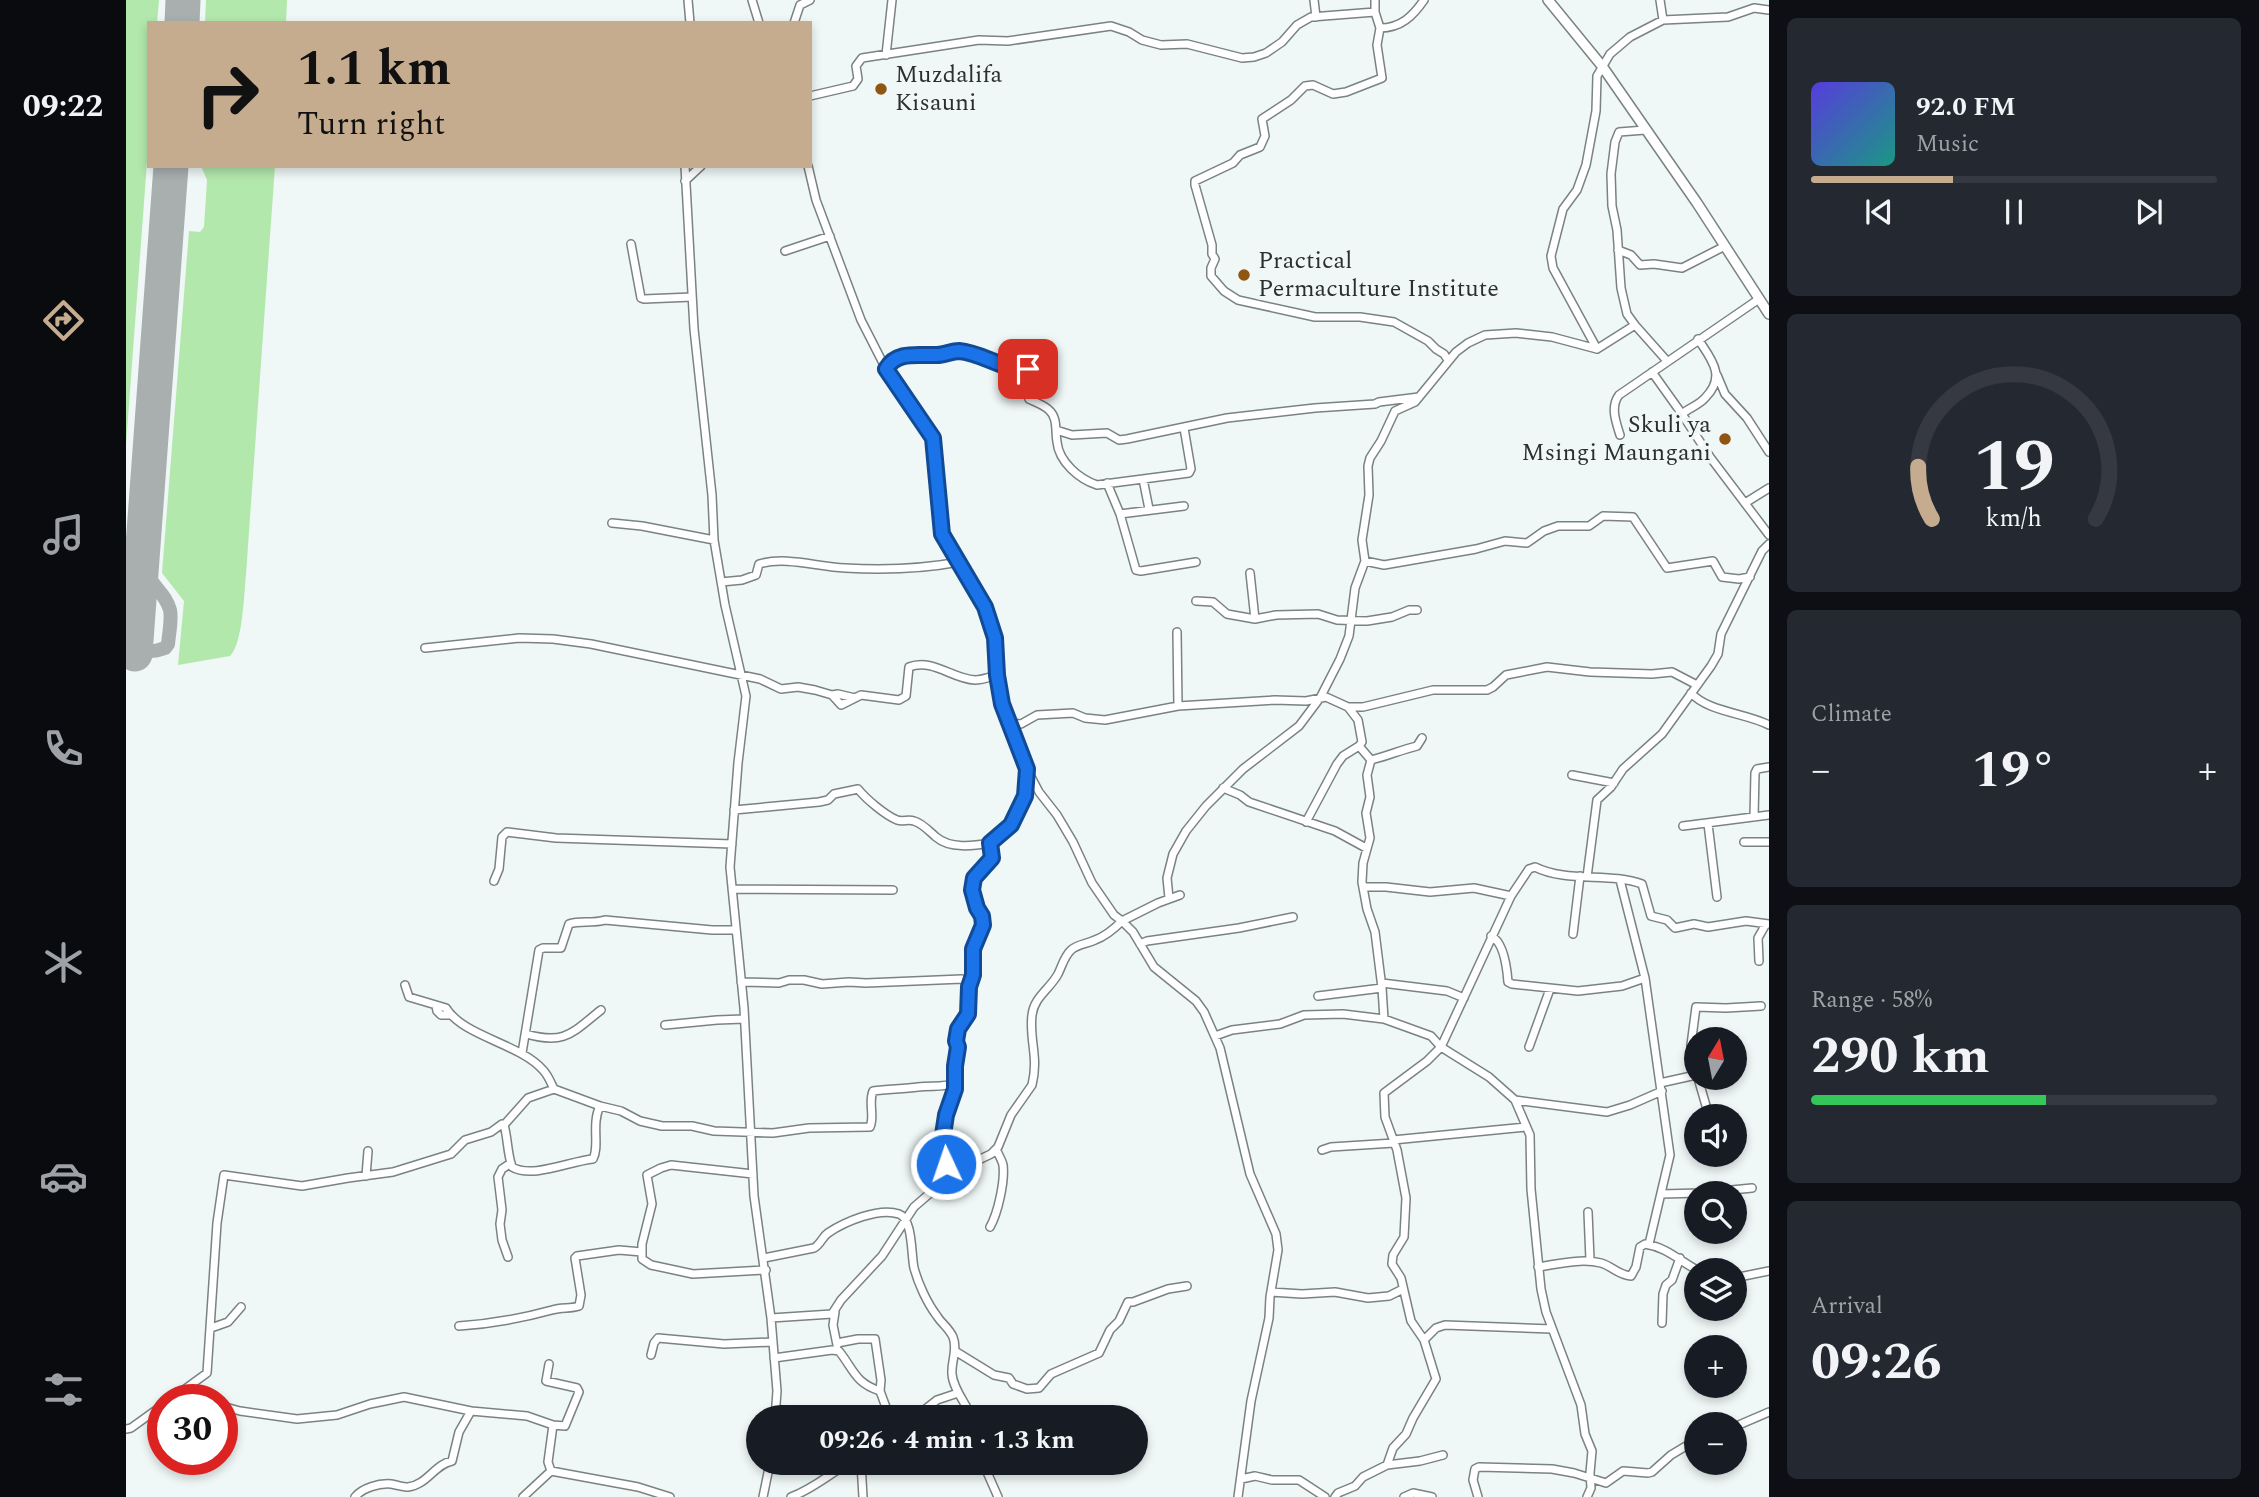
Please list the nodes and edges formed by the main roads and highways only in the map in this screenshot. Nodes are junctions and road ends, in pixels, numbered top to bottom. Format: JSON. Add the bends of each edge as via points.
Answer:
{"nodes":[{"id":1,"x":1548,"y":0,"type":"edge"},
{"id":2,"x":1769,"y":314,"type":"edge"}],
"edges":[{"from":1,"to":2,"type":"main road","via":[[1602,66]]}]}
